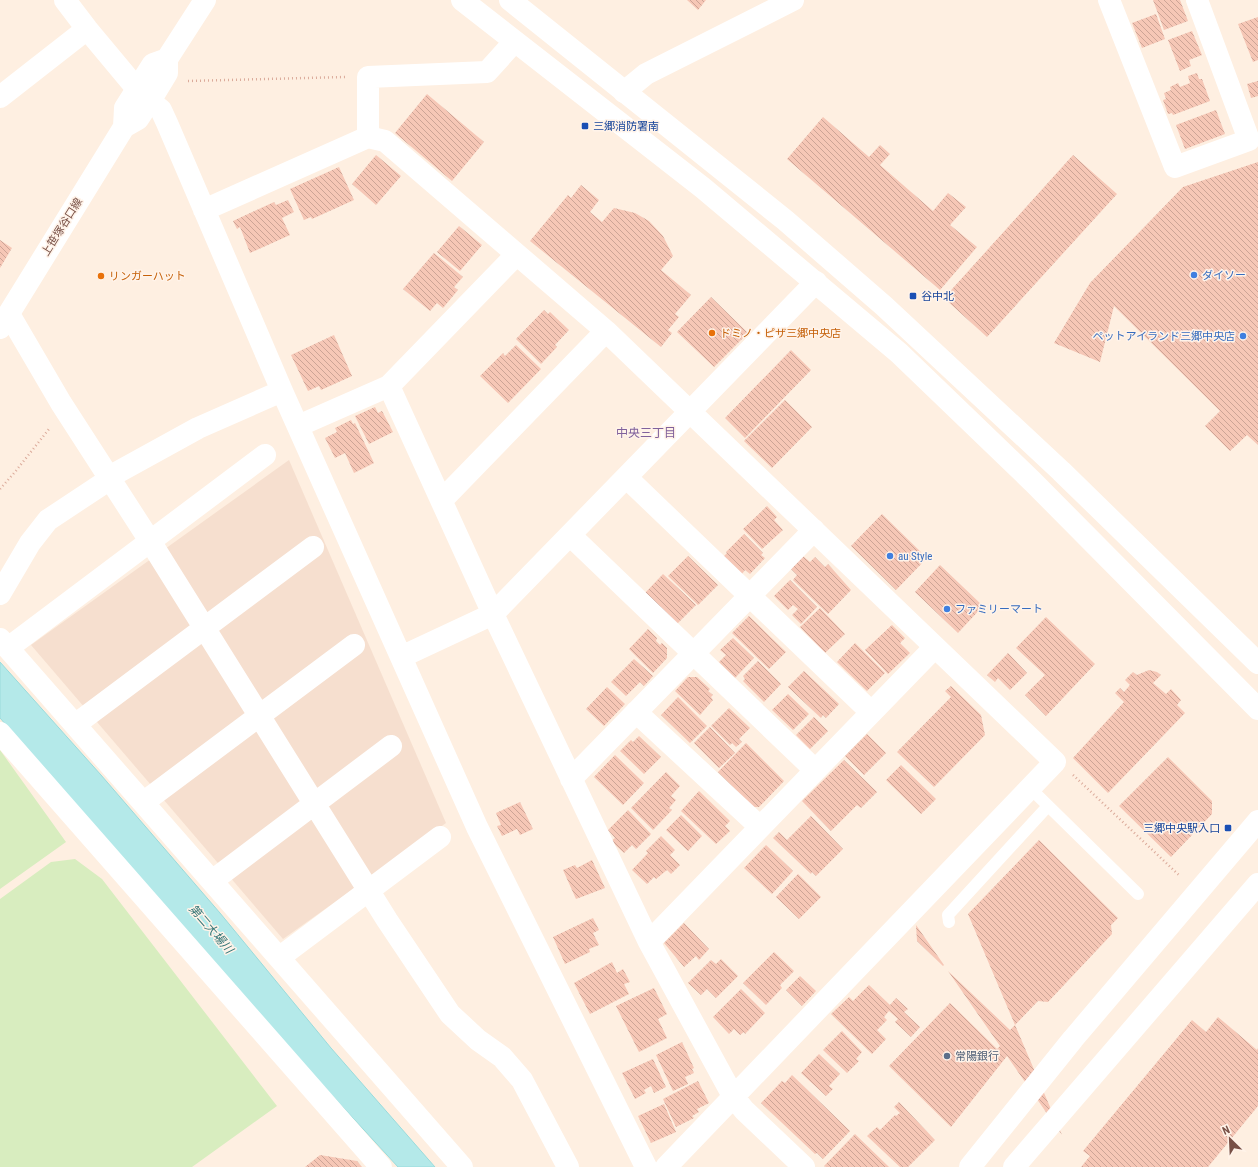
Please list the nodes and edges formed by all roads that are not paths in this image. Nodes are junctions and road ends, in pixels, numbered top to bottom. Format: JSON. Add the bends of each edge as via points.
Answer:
{"nodes":[{"id":1,"x":65,"y":0,"type":"edge"},
{"id":2,"x":205,"y":0,"type":"edge"},
{"id":3,"x":462,"y":0,"type":"edge"},
{"id":4,"x":510,"y":0,"type":"edge"},
{"id":5,"x":793,"y":0,"type":"edge"},
{"id":6,"x":1109,"y":0,"type":"edge"},
{"id":7,"x":1197,"y":0,"type":"edge"},
{"id":8,"x":86,"y":29,"type":"junction"},
{"id":9,"x":514,"y":42,"type":"junction"},
{"id":10,"x":624,"y":92,"type":"junction"},
{"id":11,"x":144,"y":95,"type":"junction"},
{"id":12,"x":0,"y":97,"type":"edge"},
{"id":13,"x":368,"y":137,"type":"junction"},
{"id":14,"x":1253,"y":138,"type":"edge"},
{"id":15,"x":204,"y":210,"type":"junction"},
{"id":16,"x":516,"y":255,"type":"junction"},
{"id":17,"x":816,"y":282,"type":"junction"},
{"id":18,"x":4,"y":321,"type":"edge"},
{"id":19,"x":606,"y":331,"type":"junction"},
{"id":20,"x":389,"y":386,"type":"junction"},
{"id":21,"x":273,"y":395,"type":"junction"},
{"id":22,"x":690,"y":410,"type":"junction"},
{"id":23,"x":298,"y":426,"type":"junction"},
{"id":24,"x":265,"y":455,"type":"dead end"},
{"id":25,"x":109,"y":478,"type":"junction"},
{"id":26,"x":627,"y":478,"type":"junction"},
{"id":27,"x":442,"y":500,"type":"junction"},
{"id":28,"x":814,"y":530,"type":"junction"},
{"id":29,"x":571,"y":536,"type":"junction"},
{"id":30,"x":150,"y":541,"type":"junction"},
{"id":31,"x":313,"y":547,"type":"dead end"},
{"id":32,"x":0,"y":594,"type":"edge"},
{"id":33,"x":749,"y":596,"type":"junction"},
{"id":34,"x":494,"y":614,"type":"junction"},
{"id":35,"x":204,"y":629,"type":"junction"},
{"id":36,"x":4,"y":644,"type":"edge"},
{"id":37,"x":354,"y":644,"type":"dead end"},
{"id":38,"x":934,"y":648,"type":"junction"},
{"id":39,"x":693,"y":653,"type":"junction"},
{"id":40,"x":401,"y":657,"type":"junction"},
{"id":41,"x":1258,"y":663,"type":"edge"},
{"id":42,"x":1258,"y":709,"type":"edge"},
{"id":43,"x":636,"y":712,"type":"junction"},
{"id":44,"x":870,"y":712,"type":"junction"},
{"id":45,"x":260,"y":715,"type":"junction"},
{"id":46,"x":76,"y":724,"type":"junction"},
{"id":47,"x":0,"y":733,"type":"edge"},
{"id":48,"x":391,"y":746,"type":"dead end"},
{"id":49,"x":814,"y":769,"type":"junction"},
{"id":50,"x":571,"y":779,"type":"junction"},
{"id":51,"x":1030,"y":788,"type":"junction"},
{"id":52,"x":144,"y":802,"type":"junction"},
{"id":53,"x":314,"y":804,"type":"junction"},
{"id":54,"x":1048,"y":806,"type":"junction"},
{"id":55,"x":1258,"y":822,"type":"edge"},
{"id":56,"x":759,"y":826,"type":"junction"},
{"id":57,"x":440,"y":837,"type":"dead end"},
{"id":58,"x":212,"y":881,"type":"junction"},
{"id":59,"x":1258,"y":884,"type":"edge"},
{"id":60,"x":369,"y":890,"type":"junction"},
{"id":61,"x":1138,"y":894,"type":"dead end"},
{"id":62,"x":949,"y":922,"type":"dead end"},
{"id":63,"x":649,"y":942,"type":"junction"},
{"id":64,"x":280,"y":957,"type":"junction"},
{"id":65,"x":733,"y":1096,"type":"junction"},
{"id":66,"x":381,"y":1167,"type":"edge"},
{"id":67,"x":462,"y":1167,"type":"edge"},
{"id":68,"x":568,"y":1167,"type":"edge"},
{"id":69,"x":646,"y":1167,"type":"edge"},
{"id":70,"x":666,"y":1167,"type":"edge"},
{"id":71,"x":804,"y":1167,"type":"edge"},
{"id":72,"x":970,"y":1167,"type":"edge"},
{"id":73,"x":1014,"y":1167,"type":"edge"}],
"edges":[{"from":1,"to":8,"type":"street"},
{"from":2,"to":11,"type":"street","name":"上笹塚谷口線","via":[[167,59],[153,64]]},
{"from":3,"to":9,"type":"street"},
{"from":4,"to":10,"type":"street"},
{"from":5,"to":10,"type":"street","via":[[646,74]]},
{"from":6,"to":14,"type":"street","via":[[1175,167]]},
{"from":7,"to":14,"type":"street"},
{"from":8,"to":11,"type":"street"},
{"from":8,"to":12,"type":"street"},
{"from":9,"to":13,"type":"street","via":[[487,72],[368,77]]},
{"from":9,"to":17,"type":"street","via":[[702,188]]},
{"from":10,"to":41,"type":"street","via":[[785,220],[884,306],[1055,466]]},
{"from":11,"to":15,"type":"street","via":[[161,110]]},
{"from":11,"to":18,"type":"street","name":"上笹塚谷口線","via":[[125,108],[124,127]]},
{"from":13,"to":15,"type":"street"},
{"from":13,"to":16,"type":"street","via":[[384,141]]},
{"from":15,"to":21,"type":"street"},
{"from":16,"to":19,"type":"street"},
{"from":16,"to":20,"type":"street"},
{"from":17,"to":22,"type":"street"},
{"from":17,"to":42,"type":"street","via":[[899,353],[1028,476]]},
{"from":18,"to":25,"type":"street"},
{"from":19,"to":22,"type":"street"},
{"from":19,"to":27,"type":"street"},
{"from":20,"to":23,"type":"street"},
{"from":20,"to":27,"type":"street"},
{"from":21,"to":23,"type":"street"},
{"from":21,"to":25,"type":"street","via":[[198,428]]},
{"from":22,"to":26,"type":"street"},
{"from":22,"to":28,"type":"street"},
{"from":23,"to":40,"type":"street"},
{"from":24,"to":30,"type":"street"},
{"from":25,"to":30,"type":"street"},
{"from":25,"to":32,"type":"street","via":[[48,520],[30,543]]},
{"from":26,"to":29,"type":"street"},
{"from":26,"to":33,"type":"street"},
{"from":27,"to":34,"type":"street"},
{"from":28,"to":33,"type":"street"},
{"from":28,"to":38,"type":"street"},
{"from":29,"to":34,"type":"street"},
{"from":29,"to":39,"type":"street"},
{"from":30,"to":35,"type":"street"},
{"from":30,"to":36,"type":"street"},
{"from":31,"to":35,"type":"street"},
{"from":33,"to":39,"type":"street"},
{"from":33,"to":44,"type":"street"},
{"from":34,"to":40,"type":"street"},
{"from":34,"to":50,"type":"street"},
{"from":35,"to":45,"type":"street"},
{"from":35,"to":46,"type":"street"},
{"from":36,"to":46,"type":"street"},
{"from":37,"to":45,"type":"street"},
{"from":38,"to":44,"type":"street"},
{"from":38,"to":51,"type":"street","via":[[1055,762]]},
{"from":39,"to":43,"type":"street"},
{"from":39,"to":49,"type":"street"},
{"from":40,"to":69,"type":"street","via":[[477,827]]},
{"from":43,"to":50,"type":"street"},
{"from":43,"to":56,"type":"street"},
{"from":44,"to":49,"type":"street"},
{"from":45,"to":52,"type":"street"},
{"from":45,"to":53,"type":"street"},
{"from":46,"to":52,"type":"street"},
{"from":47,"to":66,"type":"street"},
{"from":48,"to":53,"type":"street"},
{"from":49,"to":56,"type":"street"},
{"from":50,"to":63,"type":"street"},
{"from":51,"to":54,"type":"lane"},
{"from":51,"to":65,"type":"street"},
{"from":52,"to":58,"type":"street"},
{"from":53,"to":58,"type":"street"},
{"from":53,"to":60,"type":"street"},
{"from":54,"to":61,"type":"lane"},
{"from":54,"to":62,"type":"lane","via":[[948,915]]},
{"from":55,"to":72,"type":"street","via":[[1073,1039]]},
{"from":56,"to":63,"type":"street"},
{"from":57,"to":60,"type":"street"},
{"from":58,"to":64,"type":"street"},
{"from":59,"to":73,"type":"street"},
{"from":60,"to":64,"type":"street"},
{"from":60,"to":68,"type":"street","via":[[450,1014],[478,1040],[502,1057],[522,1080]]},
{"from":63,"to":65,"type":"street"},
{"from":64,"to":67,"type":"street"},
{"from":65,"to":70,"type":"street"},
{"from":65,"to":71,"type":"street","via":[[744,1110]]}]}
